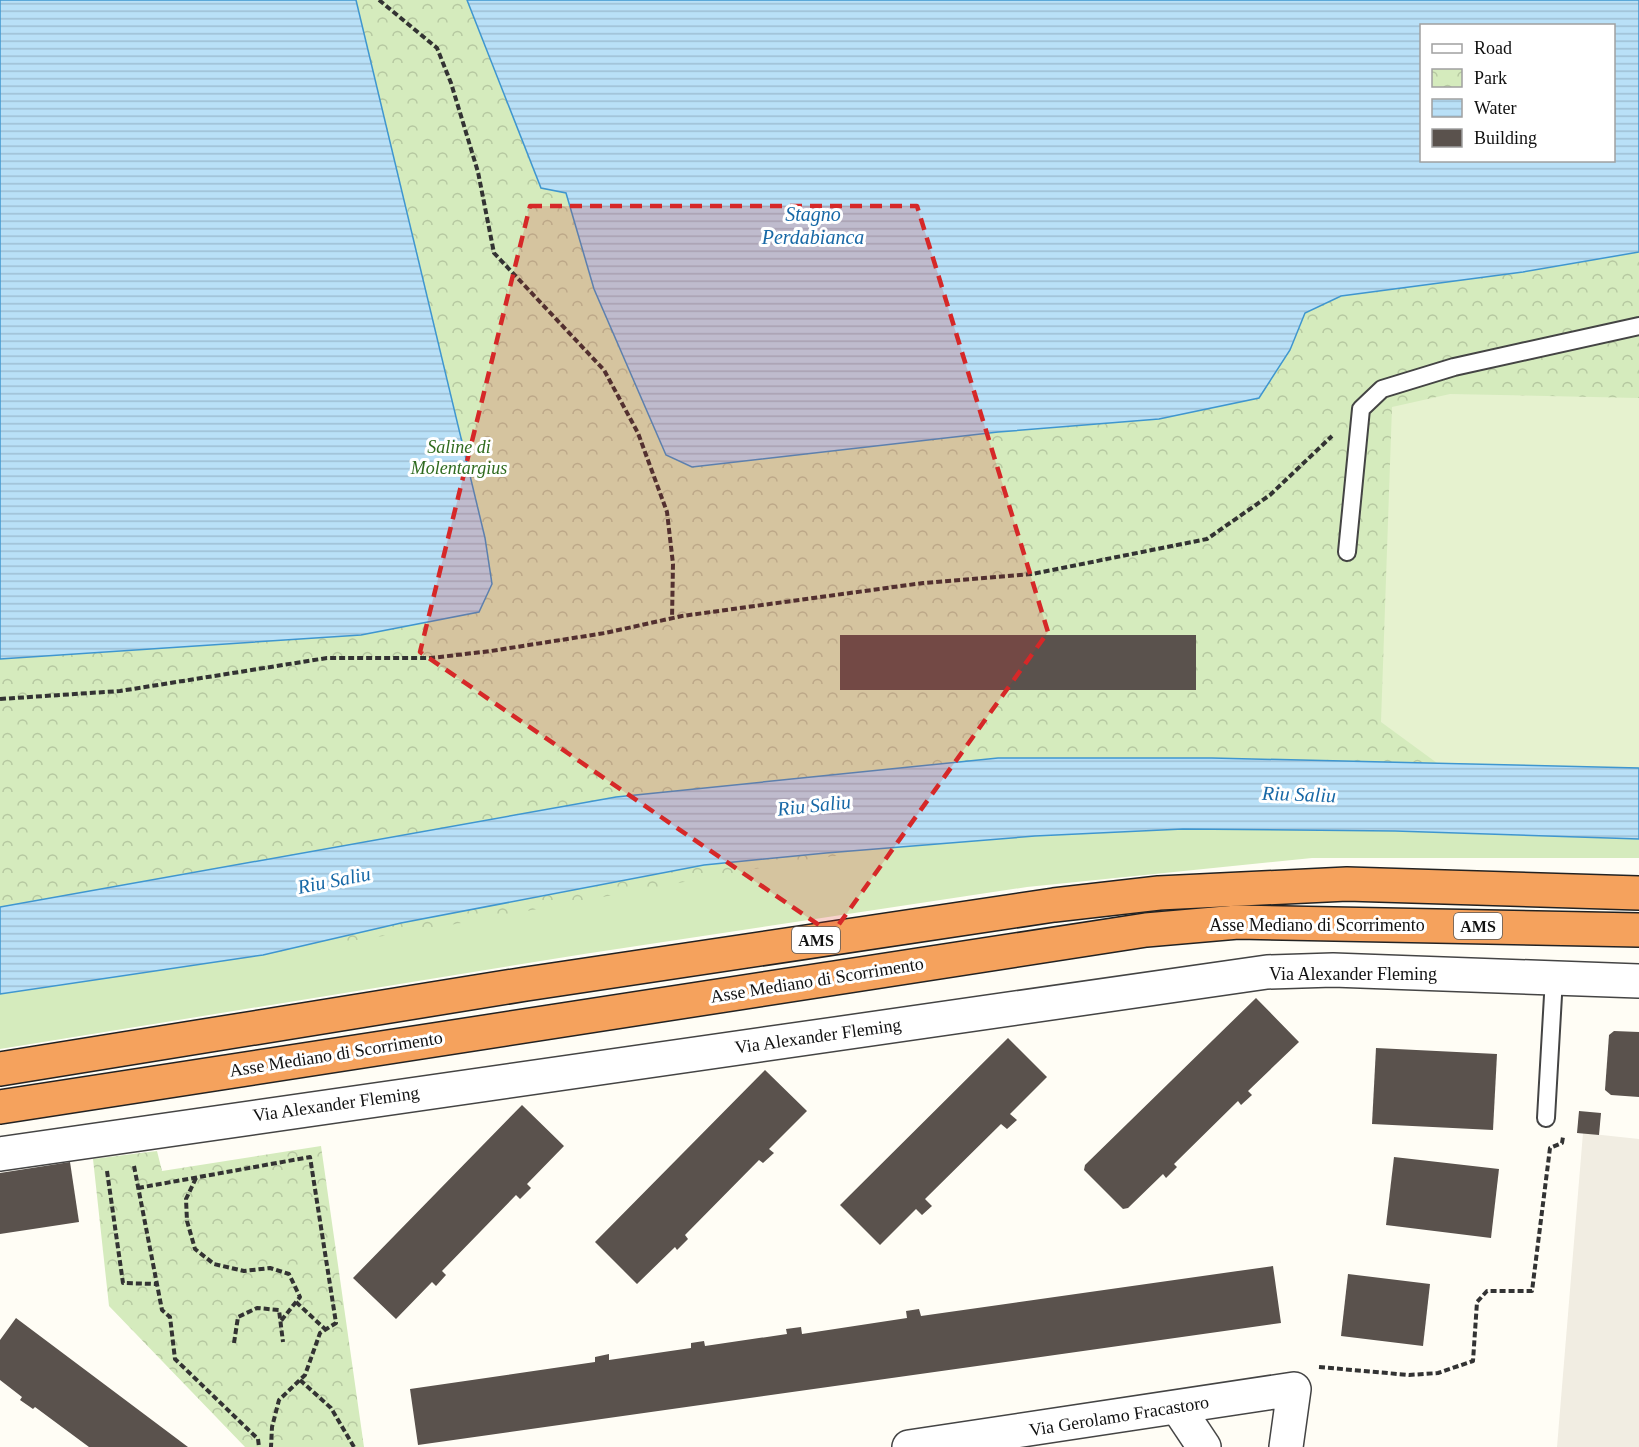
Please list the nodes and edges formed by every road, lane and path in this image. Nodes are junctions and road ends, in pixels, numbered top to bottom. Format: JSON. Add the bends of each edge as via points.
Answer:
{"nodes":[{"id":1,"x":379,"y":0,"type":"edge"},
{"id":2,"x":1639,"y":326,"type":"edge"},
{"id":3,"x":1360,"y":409,"type":"junction"},
{"id":4,"x":1347,"y":552,"type":"dead end"},
{"id":5,"x":672,"y":619,"type":"junction"},
{"id":6,"x":0,"y":699,"type":"edge"},
{"id":7,"x":1639,"y":893,"type":"edge"},
{"id":8,"x":1639,"y":930,"type":"edge"},
{"id":9,"x":1554,"y":978,"type":"junction"},
{"id":10,"x":1639,"y":981,"type":"edge"},
{"id":11,"x":0,"y":1069,"type":"edge"},
{"id":12,"x":0,"y":1107,"type":"edge"},
{"id":13,"x":1546,"y":1118,"type":"dead end"},
{"id":14,"x":1563,"y":1132,"type":"dead end"},
{"id":15,"x":116,"y":1135,"type":"junction"},
{"id":16,"x":0,"y":1154,"type":"edge"},
{"id":17,"x":196,"y":1178,"type":"junction"},
{"id":18,"x":138,"y":1188,"type":"junction"},
{"id":19,"x":156,"y":1284,"type":"junction"},
{"id":20,"x":296,"y":1302,"type":"junction"},
{"id":21,"x":280,"y":1322,"type":"junction"},
{"id":22,"x":326,"y":1330,"type":"junction"},
{"id":23,"x":283,"y":1342,"type":"dead end"},
{"id":24,"x":234,"y":1343,"type":"dead end"},
{"id":25,"x":300,"y":1380,"type":"junction"},
{"id":26,"x":1294,"y":1389,"type":"junction"},
{"id":27,"x":1178,"y":1408,"type":"junction"},
{"id":28,"x":259,"y":1447,"type":"edge"},
{"id":29,"x":271,"y":1447,"type":"edge"},
{"id":30,"x":354,"y":1447,"type":"edge"},
{"id":31,"x":909,"y":1447,"type":"edge"},
{"id":32,"x":1204,"y":1447,"type":"edge"},
{"id":33,"x":1286,"y":1447,"type":"edge"}],
"edges":[{"from":1,"to":5,"type":"path","via":[[437,48],[478,172],[494,253],[604,370],[638,434],[667,512],[673,564]]},
{"from":2,"to":3,"type":"lane","via":[[1444,370],[1382,389]]},
{"from":3,"to":4,"type":"lane"},
{"from":3,"to":5,"type":"path","via":[[1270,495],[1207,539],[1032,574],[923,583]]},
{"from":5,"to":6,"type":"path","via":[[491,651],[431,658],[327,658],[120,691]]},
{"from":7,"to":11,"type":"highway","name":"Asse Mediano di Scorrimento","number":"AMS","via":[[1347,884],[1159,893],[1054,905],[526,984]]},
{"from":8,"to":12,"type":"highway","name":"Asse Mediano di Scorrimento","number":"AMS","via":[[1238,922],[1146,930]]},
{"from":9,"to":10,"type":"street","name":"Via Alexander Fleming"},
{"from":9,"to":13,"type":"lane"},
{"from":9,"to":15,"type":"street","name":"Via Alexander Fleming","via":[[1333,970],[1267,972]]},
{"from":14,"to":26,"type":"path","via":[[1562,1143],[1550,1148],[1532,1291],[1487,1291],[1477,1302],[1473,1361],[1438,1373],[1409,1375],[1312,1366]]},
{"from":15,"to":16,"type":"street","name":"Via Alexander Fleming"},
{"from":15,"to":18,"type":"path"},
{"from":15,"to":19,"type":"path","via":[[123,1283]]},
{"from":17,"to":18,"type":"path"},
{"from":17,"to":20,"type":"path","via":[[186,1199],[195,1249],[214,1264],[244,1271],[270,1268],[290,1274],[300,1297]]},
{"from":17,"to":22,"type":"path","via":[[310,1157],[336,1323]]},
{"from":18,"to":19,"type":"path"},
{"from":19,"to":28,"type":"path","via":[[162,1310],[170,1317],[175,1359],[258,1439]]},
{"from":20,"to":21,"type":"path"},
{"from":20,"to":22,"type":"path"},
{"from":21,"to":23,"type":"path"},
{"from":21,"to":24,"type":"path","via":[[279,1310],[257,1308],[238,1317]]},
{"from":22,"to":25,"type":"path","via":[[320,1333]]},
{"from":25,"to":29,"type":"path","via":[[279,1400]]},
{"from":25,"to":30,"type":"path","via":[[331,1408]]},
{"from":26,"to":27,"type":"street","name":"Via Gerolamo Fracastoro"},
{"from":26,"to":33,"type":"street"},
{"from":27,"to":31,"type":"street","name":"Via Gerolamo Fracastoro"},
{"from":27,"to":32,"type":"street"}]}
